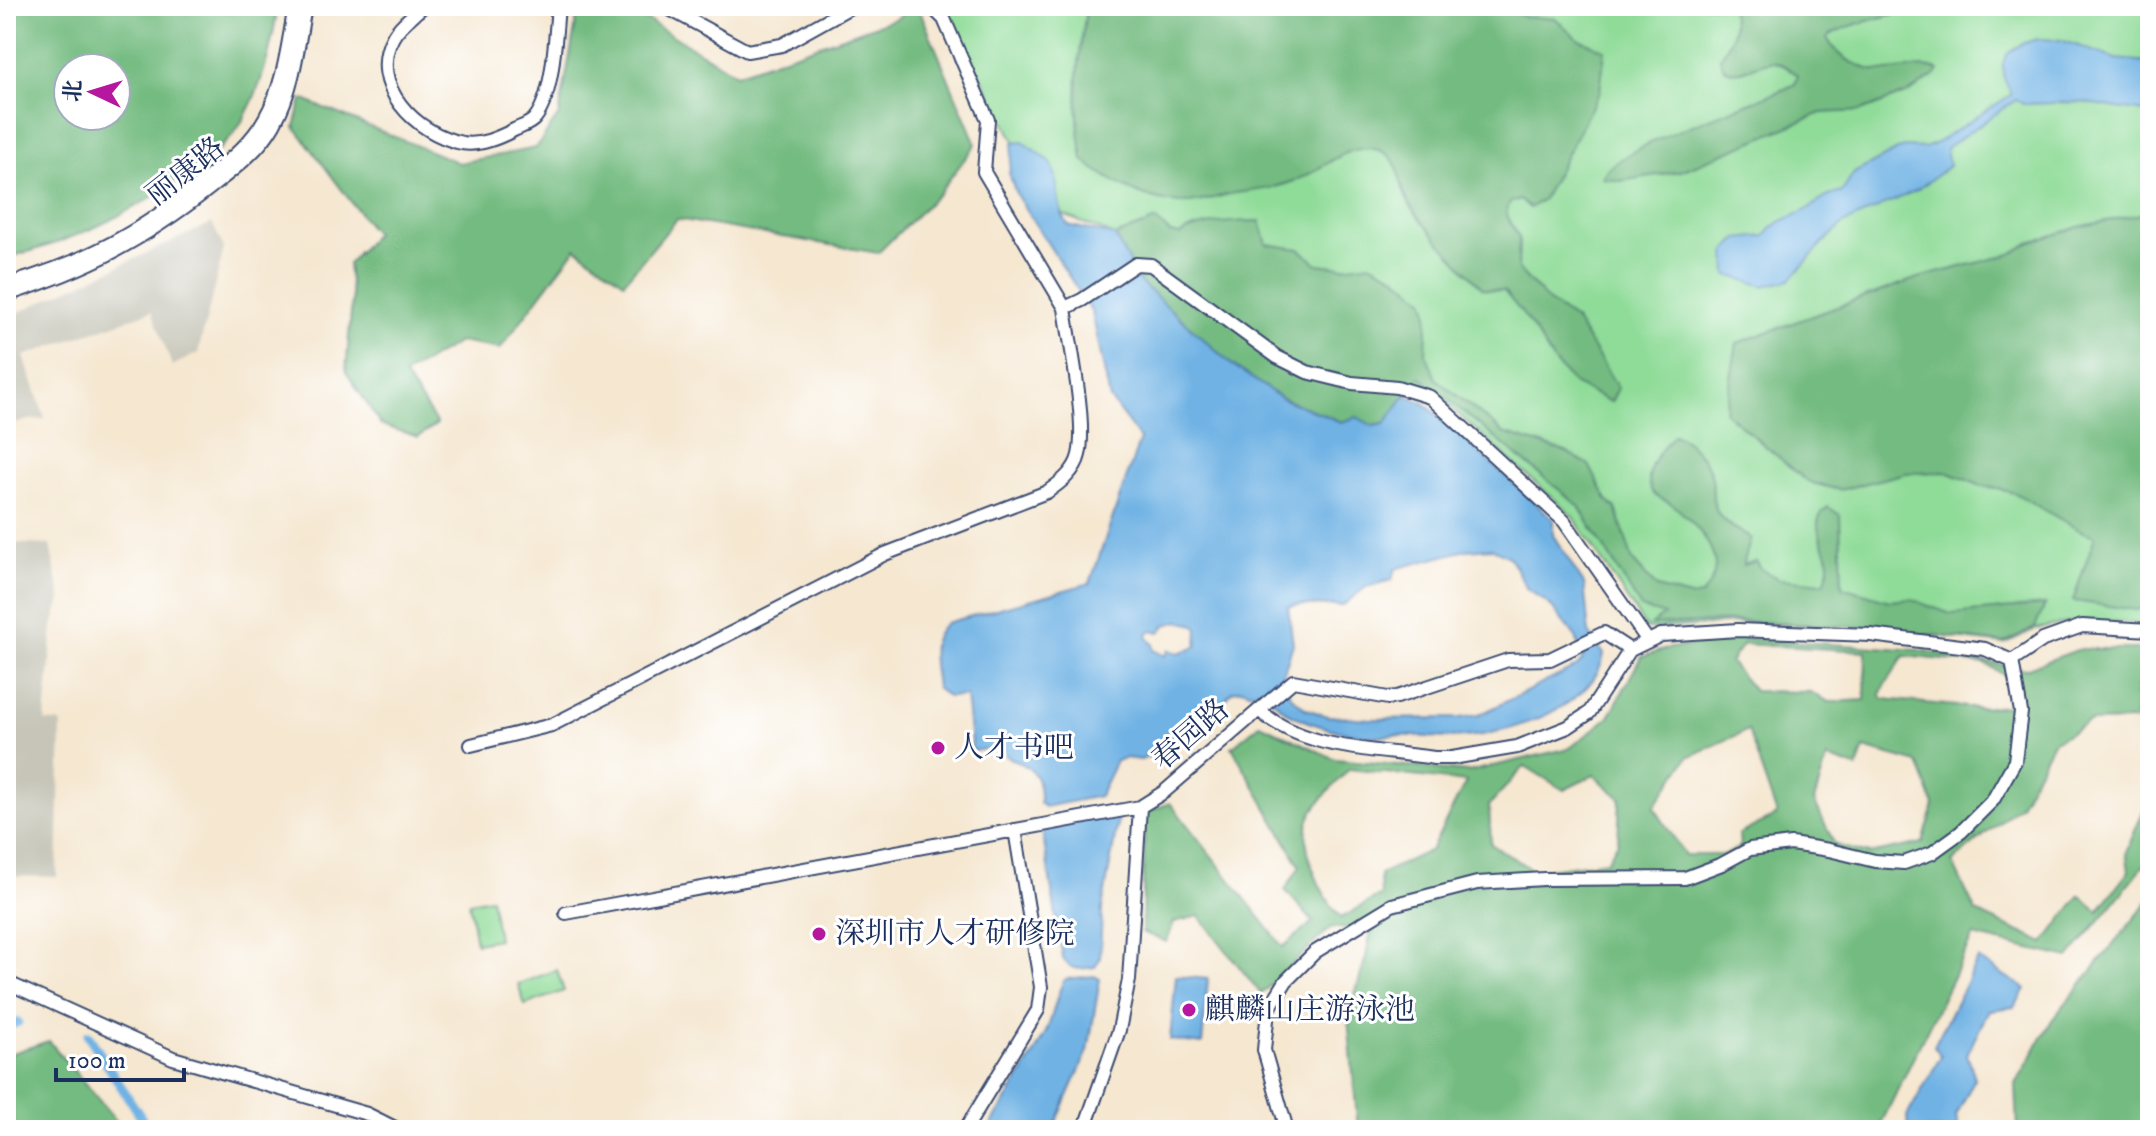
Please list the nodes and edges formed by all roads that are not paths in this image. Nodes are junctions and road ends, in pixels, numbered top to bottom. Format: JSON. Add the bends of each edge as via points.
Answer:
{"nodes":[{"id":1,"x":295,"y":6,"type":"edge"},
{"id":2,"x":305,"y":6,"type":"edge"},
{"id":3,"x":423,"y":6,"type":"edge"},
{"id":4,"x":558,"y":6,"type":"edge"},
{"id":5,"x":664,"y":6,"type":"edge"},
{"id":6,"x":852,"y":6,"type":"edge"},
{"id":7,"x":931,"y":6,"type":"edge"},
{"id":8,"x":6,"y":285,"type":"edge"},
{"id":9,"x":6,"y":295,"type":"edge"},
{"id":10,"x":1065,"y":308,"type":"junction"},
{"id":11,"x":2150,"y":630,"type":"edge"},
{"id":12,"x":1648,"y":641,"type":"junction"},
{"id":13,"x":1630,"y":650,"type":"junction"},
{"id":14,"x":2012,"y":661,"type":"junction"},
{"id":15,"x":1259,"y":710,"type":"junction"},
{"id":16,"x":471,"y":745,"type":"dead end"},
{"id":17,"x":1140,"y":807,"type":"junction"},
{"id":18,"x":1015,"y":830,"type":"junction"},
{"id":19,"x":566,"y":913,"type":"dead end"},
{"id":20,"x":6,"y":982,"type":"edge"},
{"id":21,"x":399,"y":1130,"type":"edge"},
{"id":22,"x":965,"y":1130,"type":"edge"},
{"id":23,"x":1084,"y":1130,"type":"edge"},
{"id":24,"x":1287,"y":1130,"type":"edge"}],
"edges":[{"from":1,"to":8,"type":"street","name":"丽康路","via":[[272,103],[238,151],[128,236],[70,264]]},
{"from":2,"to":9,"type":"street","name":"丽康路","via":[[283,106],[268,134],[244,160],[125,248]]},
{"from":3,"to":4,"type":"street","via":[[394,36],[386,76],[402,109],[431,131],[463,143],[492,141],[534,120],[547,91]]},
{"from":5,"to":6,"type":"street","via":[[747,51],[782,45]]},
{"from":7,"to":10,"type":"street","via":[[944,19],[988,120],[984,172]]},
{"from":10,"to":12,"type":"street","via":[[1136,264],[1151,265],[1277,357],[1307,372],[1430,397],[1564,521]]},
{"from":10,"to":16,"type":"street","via":[[1081,437],[1079,458],[1065,480],[1047,492],[885,554],[552,725]]},
{"from":11,"to":14,"type":"street","via":[[2082,626],[2043,640]]},
{"from":12,"to":13,"type":"street"},
{"from":12,"to":14,"type":"street","via":[[1661,635],[1738,630],[1871,635],[1985,649]]},
{"from":13,"to":15,"type":"street","via":[[1604,633],[1550,659],[1508,660],[1388,698],[1293,681]]},
{"from":13,"to":15,"type":"street","name":"春园路","via":[[1589,713],[1568,727],[1517,747],[1465,756],[1434,758],[1310,740]]},
{"from":14,"to":24,"type":"street","via":[[2021,712],[2015,761],[1993,800],[1932,853],[1904,863],[1791,844],[1750,849],[1685,878],[1477,883],[1392,905],[1315,952],[1286,981],[1268,1010],[1264,1050]]},
{"from":15,"to":17,"type":"street","name":"春园路"},
{"from":17,"to":18,"type":"street"},
{"from":17,"to":23,"type":"street","name":"春园路","via":[[1129,980],[1119,1030]]},
{"from":18,"to":19,"type":"street"},
{"from":18,"to":22,"type":"street","via":[[1041,987],[1038,1010]]},
{"from":20,"to":21,"type":"street","via":[[173,1058],[367,1114]]}]}
